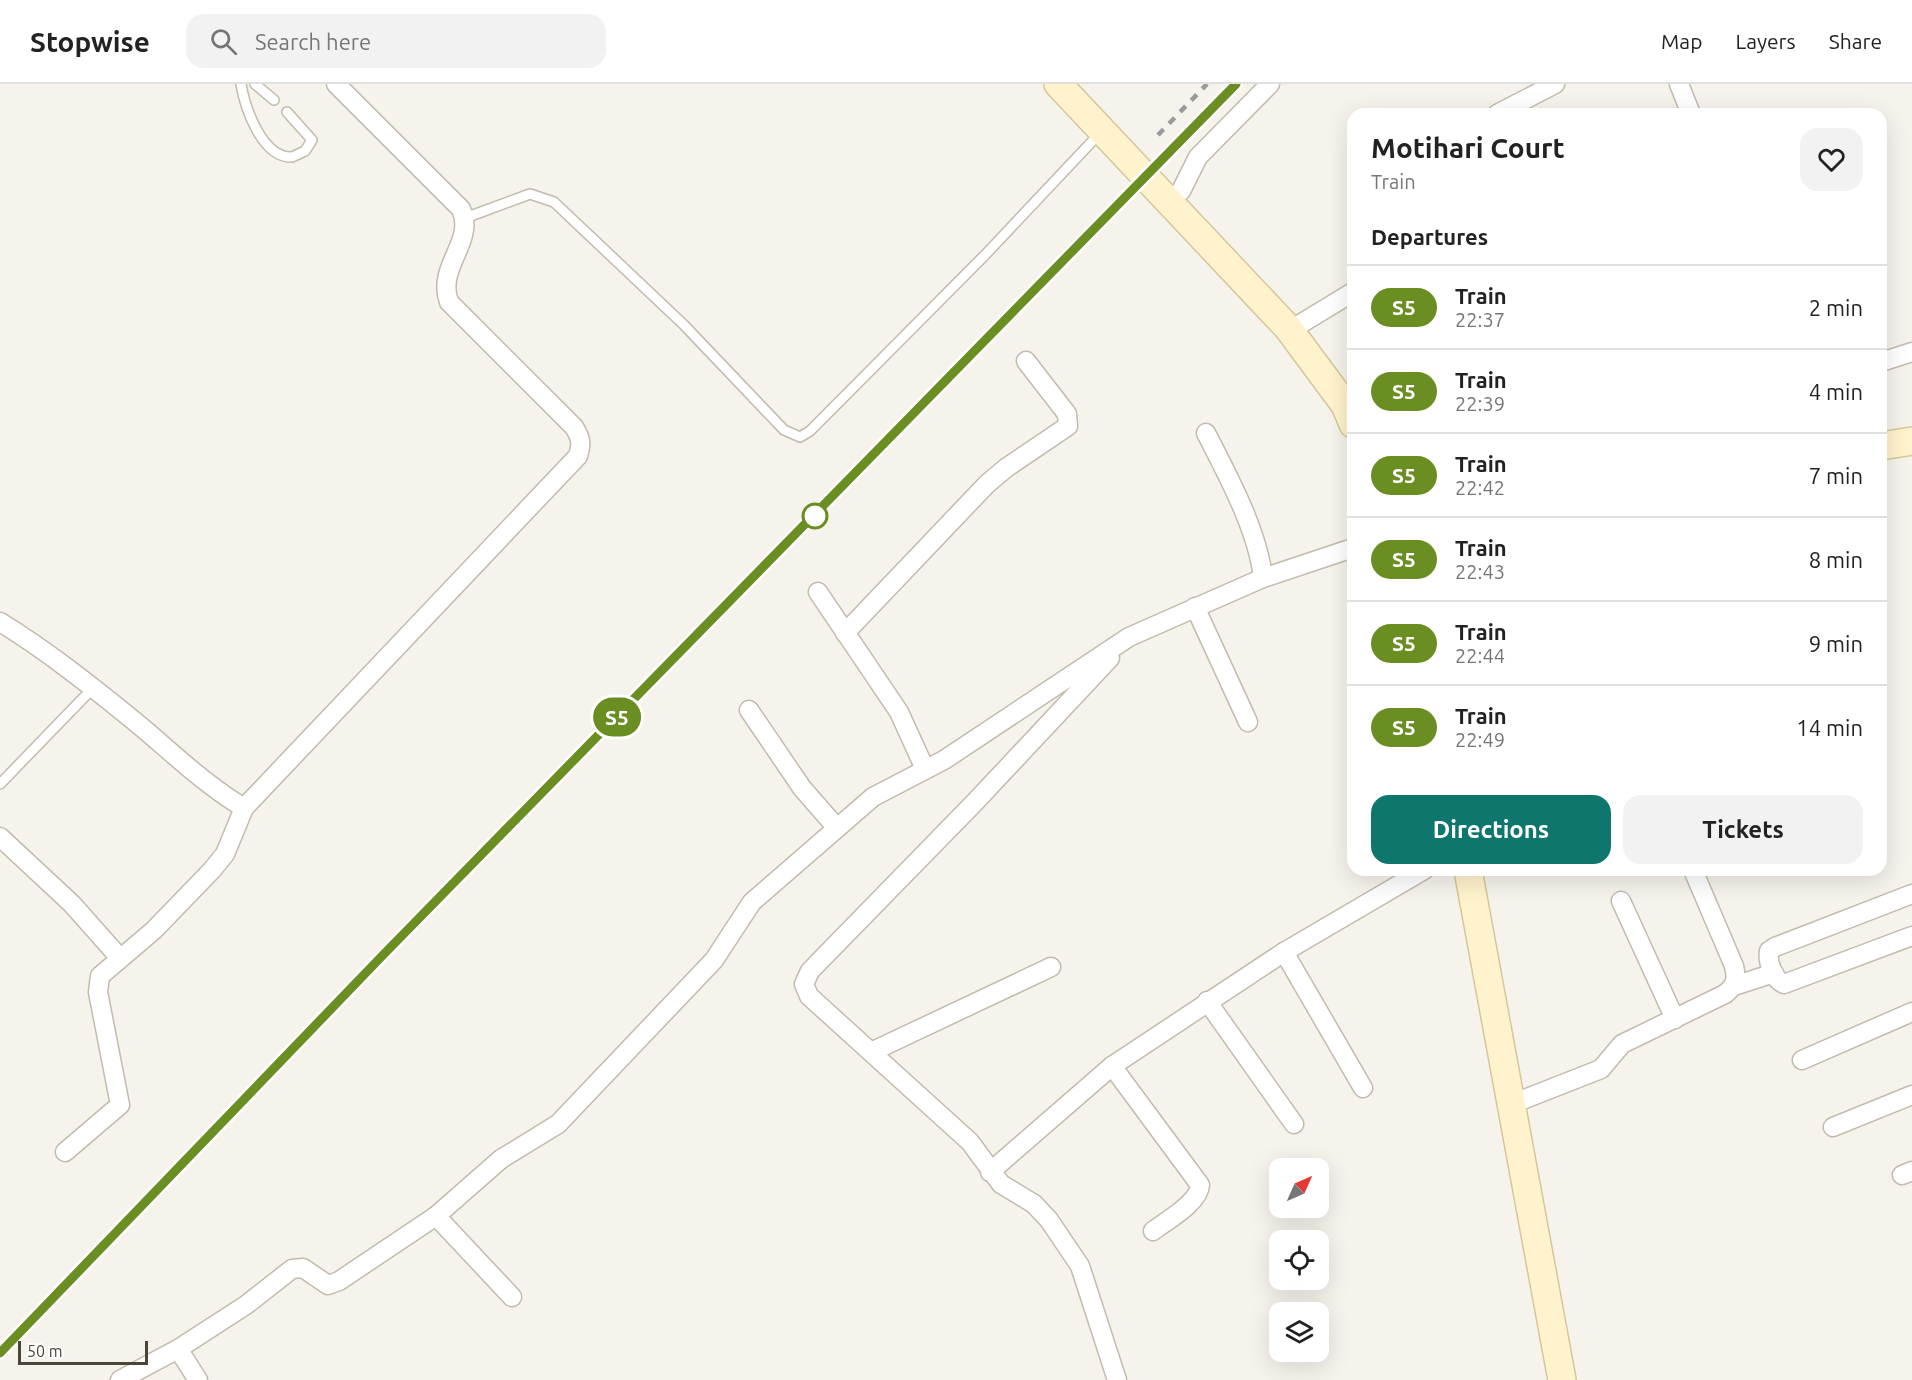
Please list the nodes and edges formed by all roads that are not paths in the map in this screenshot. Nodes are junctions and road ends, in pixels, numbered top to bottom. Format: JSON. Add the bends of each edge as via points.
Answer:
{"nodes":[{"id":1,"x":241,"y":84,"type":"edge"},
{"id":2,"x":255,"y":84,"type":"edge"},
{"id":3,"x":336,"y":84,"type":"edge"},
{"id":4,"x":1058,"y":84,"type":"edge"},
{"id":5,"x":1081,"y":84,"type":"edge"},
{"id":6,"x":1270,"y":84,"type":"edge"},
{"id":7,"x":1555,"y":84,"type":"edge"},
{"id":8,"x":1679,"y":84,"type":"edge"},
{"id":9,"x":274,"y":100,"type":"dead end"},
{"id":10,"x":1509,"y":108,"type":"edge"},
{"id":11,"x":1689,"y":108,"type":"edge"},
{"id":12,"x":287,"y":112,"type":"dead end"},
{"id":13,"x":1102,"y":131,"type":"junction"},
{"id":14,"x":1182,"y":191,"type":"junction"},
{"id":15,"x":465,"y":218,"type":"junction"},
{"id":16,"x":1347,"y":296,"type":"edge"},
{"id":17,"x":1302,"y":323,"type":"junction"},
{"id":18,"x":1912,"y":352,"type":"edge"},
{"id":19,"x":1887,"y":360,"type":"edge"},
{"id":20,"x":1026,"y":361,"type":"dead end"},
{"id":21,"x":1347,"y":382,"type":"edge"},
{"id":22,"x":1347,"y":410,"type":"edge"},
{"id":23,"x":1206,"y":433,"type":"dead end"},
{"id":24,"x":1912,"y":441,"type":"edge"},
{"id":25,"x":1887,"y":445,"type":"edge"},
{"id":26,"x":1347,"y":550,"type":"edge"},
{"id":27,"x":1263,"y":578,"type":"junction"},
{"id":28,"x":818,"y":592,"type":"dead end"},
{"id":29,"x":1195,"y":607,"type":"junction"},
{"id":30,"x":0,"y":622,"type":"edge"},
{"id":31,"x":845,"y":633,"type":"junction"},
{"id":32,"x":1129,"y":637,"type":"junction"},
{"id":33,"x":93,"y":688,"type":"junction"},
{"id":34,"x":749,"y":710,"type":"dead end"},
{"id":35,"x":1248,"y":722,"type":"dead end"},
{"id":36,"x":925,"y":769,"type":"junction"},
{"id":37,"x":0,"y":784,"type":"edge"},
{"id":38,"x":244,"y":808,"type":"junction"},
{"id":39,"x":836,"y":827,"type":"junction"},
{"id":40,"x":0,"y":837,"type":"edge"},
{"id":41,"x":1415,"y":876,"type":"edge"},
{"id":42,"x":1452,"y":876,"type":"edge"},
{"id":43,"x":1469,"y":876,"type":"edge"},
{"id":44,"x":1696,"y":876,"type":"edge"},
{"id":45,"x":1912,"y":894,"type":"edge"},
{"id":46,"x":1620,"y":901,"type":"dead end"},
{"id":47,"x":1912,"y":936,"type":"edge"},
{"id":48,"x":1284,"y":952,"type":"junction"},
{"id":49,"x":119,"y":957,"type":"junction"},
{"id":50,"x":1051,"y":967,"type":"dead end"},
{"id":51,"x":1774,"y":973,"type":"junction"},
{"id":52,"x":1734,"y":986,"type":"junction"},
{"id":53,"x":1207,"y":1001,"type":"junction"},
{"id":54,"x":1912,"y":1012,"type":"edge"},
{"id":55,"x":1675,"y":1019,"type":"junction"},
{"id":56,"x":872,"y":1052,"type":"junction"},
{"id":57,"x":1802,"y":1060,"type":"dead end"},
{"id":58,"x":1112,"y":1065,"type":"junction"},
{"id":59,"x":1363,"y":1088,"type":"dead end"},
{"id":60,"x":1912,"y":1095,"type":"edge"},
{"id":61,"x":1512,"y":1104,"type":"junction"},
{"id":62,"x":1294,"y":1124,"type":"dead end"},
{"id":63,"x":1833,"y":1127,"type":"dead end"},
{"id":64,"x":65,"y":1152,"type":"dead end"},
{"id":65,"x":990,"y":1172,"type":"junction"},
{"id":66,"x":436,"y":1216,"type":"junction"},
{"id":67,"x":1153,"y":1231,"type":"dead end"},
{"id":68,"x":512,"y":1297,"type":"dead end"},
{"id":69,"x":178,"y":1349,"type":"junction"},
{"id":70,"x":120,"y":1380,"type":"edge"},
{"id":71,"x":198,"y":1380,"type":"edge"},
{"id":72,"x":1117,"y":1380,"type":"edge"},
{"id":73,"x":1544,"y":1380,"type":"edge"},
{"id":74,"x":1562,"y":1380,"type":"edge"}],
"edges":[{"from":1,"to":12,"type":"lane","via":[[249,116],[263,138],[277,153],[292,157],[305,151],[312,140]]},
{"from":2,"to":9,"type":"lane"},
{"from":3,"to":15,"type":"street","via":[[455,200]]},
{"from":4,"to":13,"type":"main road"},
{"from":5,"to":14,"type":"main road"},
{"from":6,"to":14,"type":"street","via":[[1198,157]]},
{"from":7,"to":10,"type":"street"},
{"from":8,"to":11,"type":"street"},
{"from":13,"to":15,"type":"lane","via":[[962,279],[800,437],[784,430],[684,325],[554,202],[531,194]]},
{"from":13,"to":22,"type":"main road","via":[[1288,328]]},
{"from":14,"to":17,"type":"main road"},
{"from":15,"to":38,"type":"street","via":[[466,228],[445,283],[449,302],[574,427],[580,437],[578,456]]},
{"from":16,"to":17,"type":"street"},
{"from":17,"to":21,"type":"main road"},
{"from":18,"to":19,"type":"street"},
{"from":20,"to":31,"type":"street","via":[[1067,414],[1068,426],[987,484]]},
{"from":23,"to":27,"type":"street","via":[[1228,474],[1261,561]]},
{"from":24,"to":25,"type":"main road"},
{"from":26,"to":27,"type":"street"},
{"from":27,"to":29,"type":"street"},
{"from":28,"to":31,"type":"street"},
{"from":29,"to":32,"type":"street"},
{"from":29,"to":35,"type":"street"},
{"from":30,"to":33,"type":"street"},
{"from":31,"to":36,"type":"street","via":[[899,712]]},
{"from":32,"to":36,"type":"street"},
{"from":32,"to":56,"type":"street","via":[[806,978],[809,996]]},
{"from":33,"to":37,"type":"lane"},
{"from":33,"to":38,"type":"street","via":[[190,771]]},
{"from":34,"to":39,"type":"street","via":[[802,788]]},
{"from":36,"to":39,"type":"street","via":[[888,786]]},
{"from":38,"to":49,"type":"street","via":[[225,854],[212,870],[154,930]]},
{"from":39,"to":66,"type":"street","via":[[752,902],[714,960],[563,1120],[494,1164]]},
{"from":40,"to":49,"type":"street","via":[[72,904]]},
{"from":41,"to":48,"type":"street"},
{"from":42,"to":73,"type":"main road"},
{"from":43,"to":61,"type":"main road"},
{"from":44,"to":52,"type":"street","via":[[1734,966]]},
{"from":45,"to":51,"type":"street","via":[[1775,946],[1768,954]]},
{"from":46,"to":55,"type":"street"},
{"from":47,"to":51,"type":"street","via":[[1790,983],[1779,982]]},
{"from":48,"to":53,"type":"street"},
{"from":48,"to":59,"type":"street"},
{"from":49,"to":64,"type":"street","via":[[100,976],[98,992],[120,1105]]},
{"from":50,"to":56,"type":"street"},
{"from":51,"to":52,"type":"street"},
{"from":52,"to":55,"type":"street"},
{"from":53,"to":58,"type":"street"},
{"from":53,"to":62,"type":"street"},
{"from":54,"to":57,"type":"street"},
{"from":55,"to":61,"type":"street","via":[[1618,1047],[1600,1069]]},
{"from":56,"to":65,"type":"street","via":[[970,1142]]},
{"from":58,"to":65,"type":"street"},
{"from":58,"to":67,"type":"street","via":[[1200,1185],[1192,1200]]},
{"from":60,"to":63,"type":"street"},
{"from":61,"to":74,"type":"main road"},
{"from":65,"to":72,"type":"street","via":[[1042,1212],[1074,1256]]},
{"from":66,"to":68,"type":"street"},
{"from":66,"to":69,"type":"street","via":[[333,1284],[303,1268],[292,1269],[246,1305]]},
{"from":69,"to":70,"type":"street"},
{"from":69,"to":71,"type":"street"}]}
